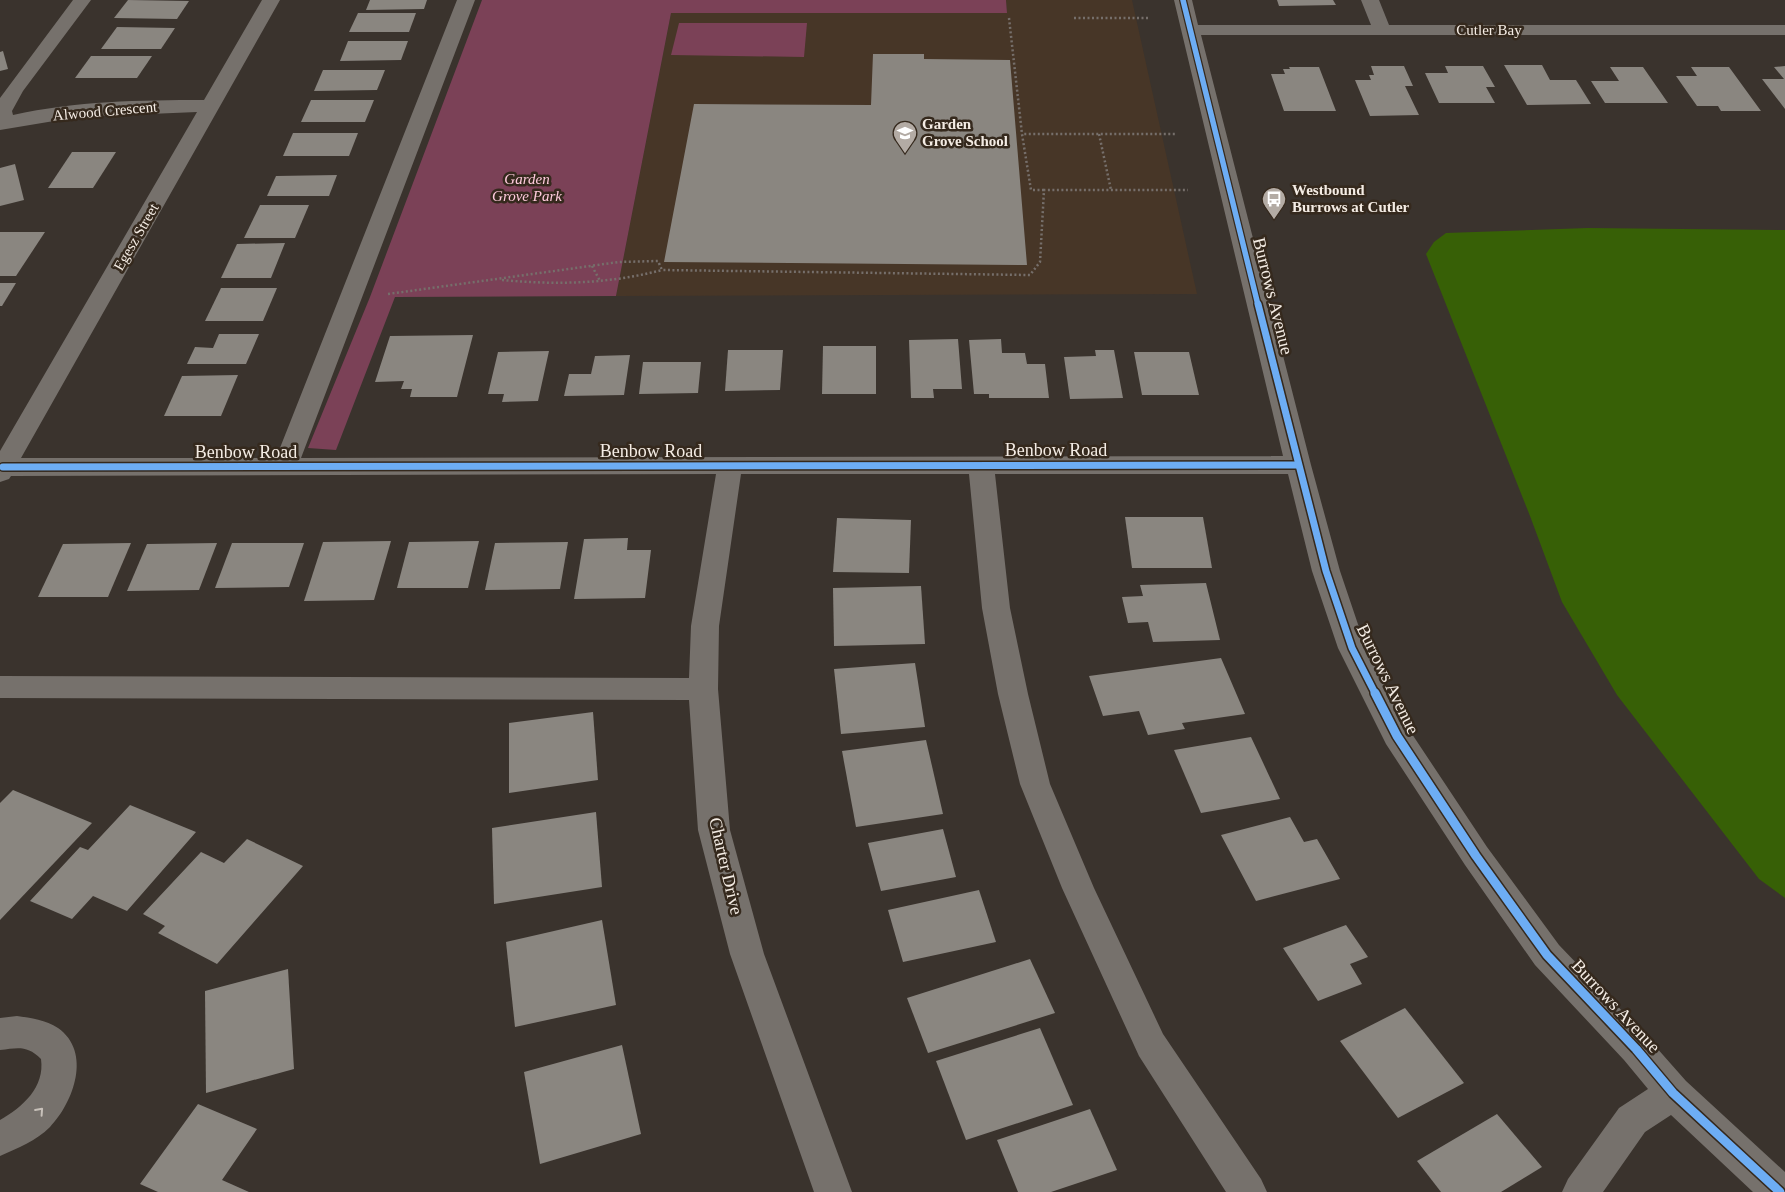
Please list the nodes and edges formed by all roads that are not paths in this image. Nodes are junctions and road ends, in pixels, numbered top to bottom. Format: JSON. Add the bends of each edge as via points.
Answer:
{"nodes":[{"id":1,"x":82,"y":0,"type":"edge"},
{"id":2,"x":271,"y":0,"type":"edge"},
{"id":3,"x":466,"y":0,"type":"edge"},
{"id":4,"x":1184,"y":0,"type":"edge"},
{"id":5,"x":1370,"y":0,"type":"edge"},
{"id":6,"x":1192,"y":30,"type":"junction"},
{"id":7,"x":1382,"y":30,"type":"junction"},
{"id":8,"x":1785,"y":30,"type":"edge"},
{"id":9,"x":211,"y":106,"type":"junction"},
{"id":10,"x":2,"y":123,"type":"edge"},
{"id":11,"x":981,"y":465,"type":"junction"},
{"id":12,"x":1298,"y":465,"type":"junction"},
{"id":13,"x":286,"y":466,"type":"junction"},
{"id":14,"x":730,"y":466,"type":"junction"},
{"id":15,"x":2,"y":470,"type":"edge"},
{"id":16,"x":0,"y":687,"type":"edge"},
{"id":17,"x":704,"y":689,"type":"junction"},
{"id":18,"x":0,"y":1034,"type":"edge"},
{"id":19,"x":1673,"y":1093,"type":"junction"},
{"id":20,"x":0,"y":1138,"type":"edge"},
{"id":21,"x":833,"y":1192,"type":"edge"},
{"id":22,"x":1248,"y":1192,"type":"edge"},
{"id":23,"x":1581,"y":1192,"type":"edge"},
{"id":24,"x":1780,"y":1192,"type":"edge"}],
"edges":[{"from":1,"to":10,"type":"street","via":[[14,90],[2,112]]},
{"from":2,"to":9,"type":"street","name":"Egesz Street"},
{"from":3,"to":13,"type":"street"},
{"from":4,"to":6,"type":"street","name":"Burrows Avenue"},
{"from":5,"to":7,"type":"street"},
{"from":6,"to":7,"type":"street","name":"Cutler Bay"},
{"from":6,"to":12,"type":"street","name":"Burrows Avenue"},
{"from":7,"to":8,"type":"street","name":"Cutler Bay"},
{"from":9,"to":10,"type":"street","name":"Alwood Crescent","via":[[62,113]]},
{"from":9,"to":15,"type":"street","name":"Egesz Street"},
{"from":11,"to":12,"type":"street","name":"Benbow Road"},
{"from":11,"to":14,"type":"street","name":"Benbow Road"},
{"from":11,"to":22,"type":"street","via":[[996,608],[1035,784],[1078,888],[1151,1045]]},
{"from":12,"to":19,"type":"street","name":"Burrows Avenue","via":[[1326,571],[1352,648],[1397,736],[1476,856],[1547,955],[1636,1048]]},
{"from":13,"to":14,"type":"street","name":"Benbow Road"},
{"from":13,"to":15,"type":"street","name":"Benbow Road"},
{"from":14,"to":17,"type":"street","name":"Charter Drive","via":[[705,626]]},
{"from":16,"to":17,"type":"street"},
{"from":17,"to":21,"type":"street","name":"Charter Drive","via":[[714,830],[747,954]]},
{"from":20,"to":18,"type":"street","one_way":true,"via":[[18,1130],[49,1100],[59,1080],[60,1062],[54,1046],[38,1034]]},
{"from":19,"to":23,"type":"street","via":[[1632,1120]]},
{"from":19,"to":24,"type":"street","name":"Burrows Avenue"}]}
